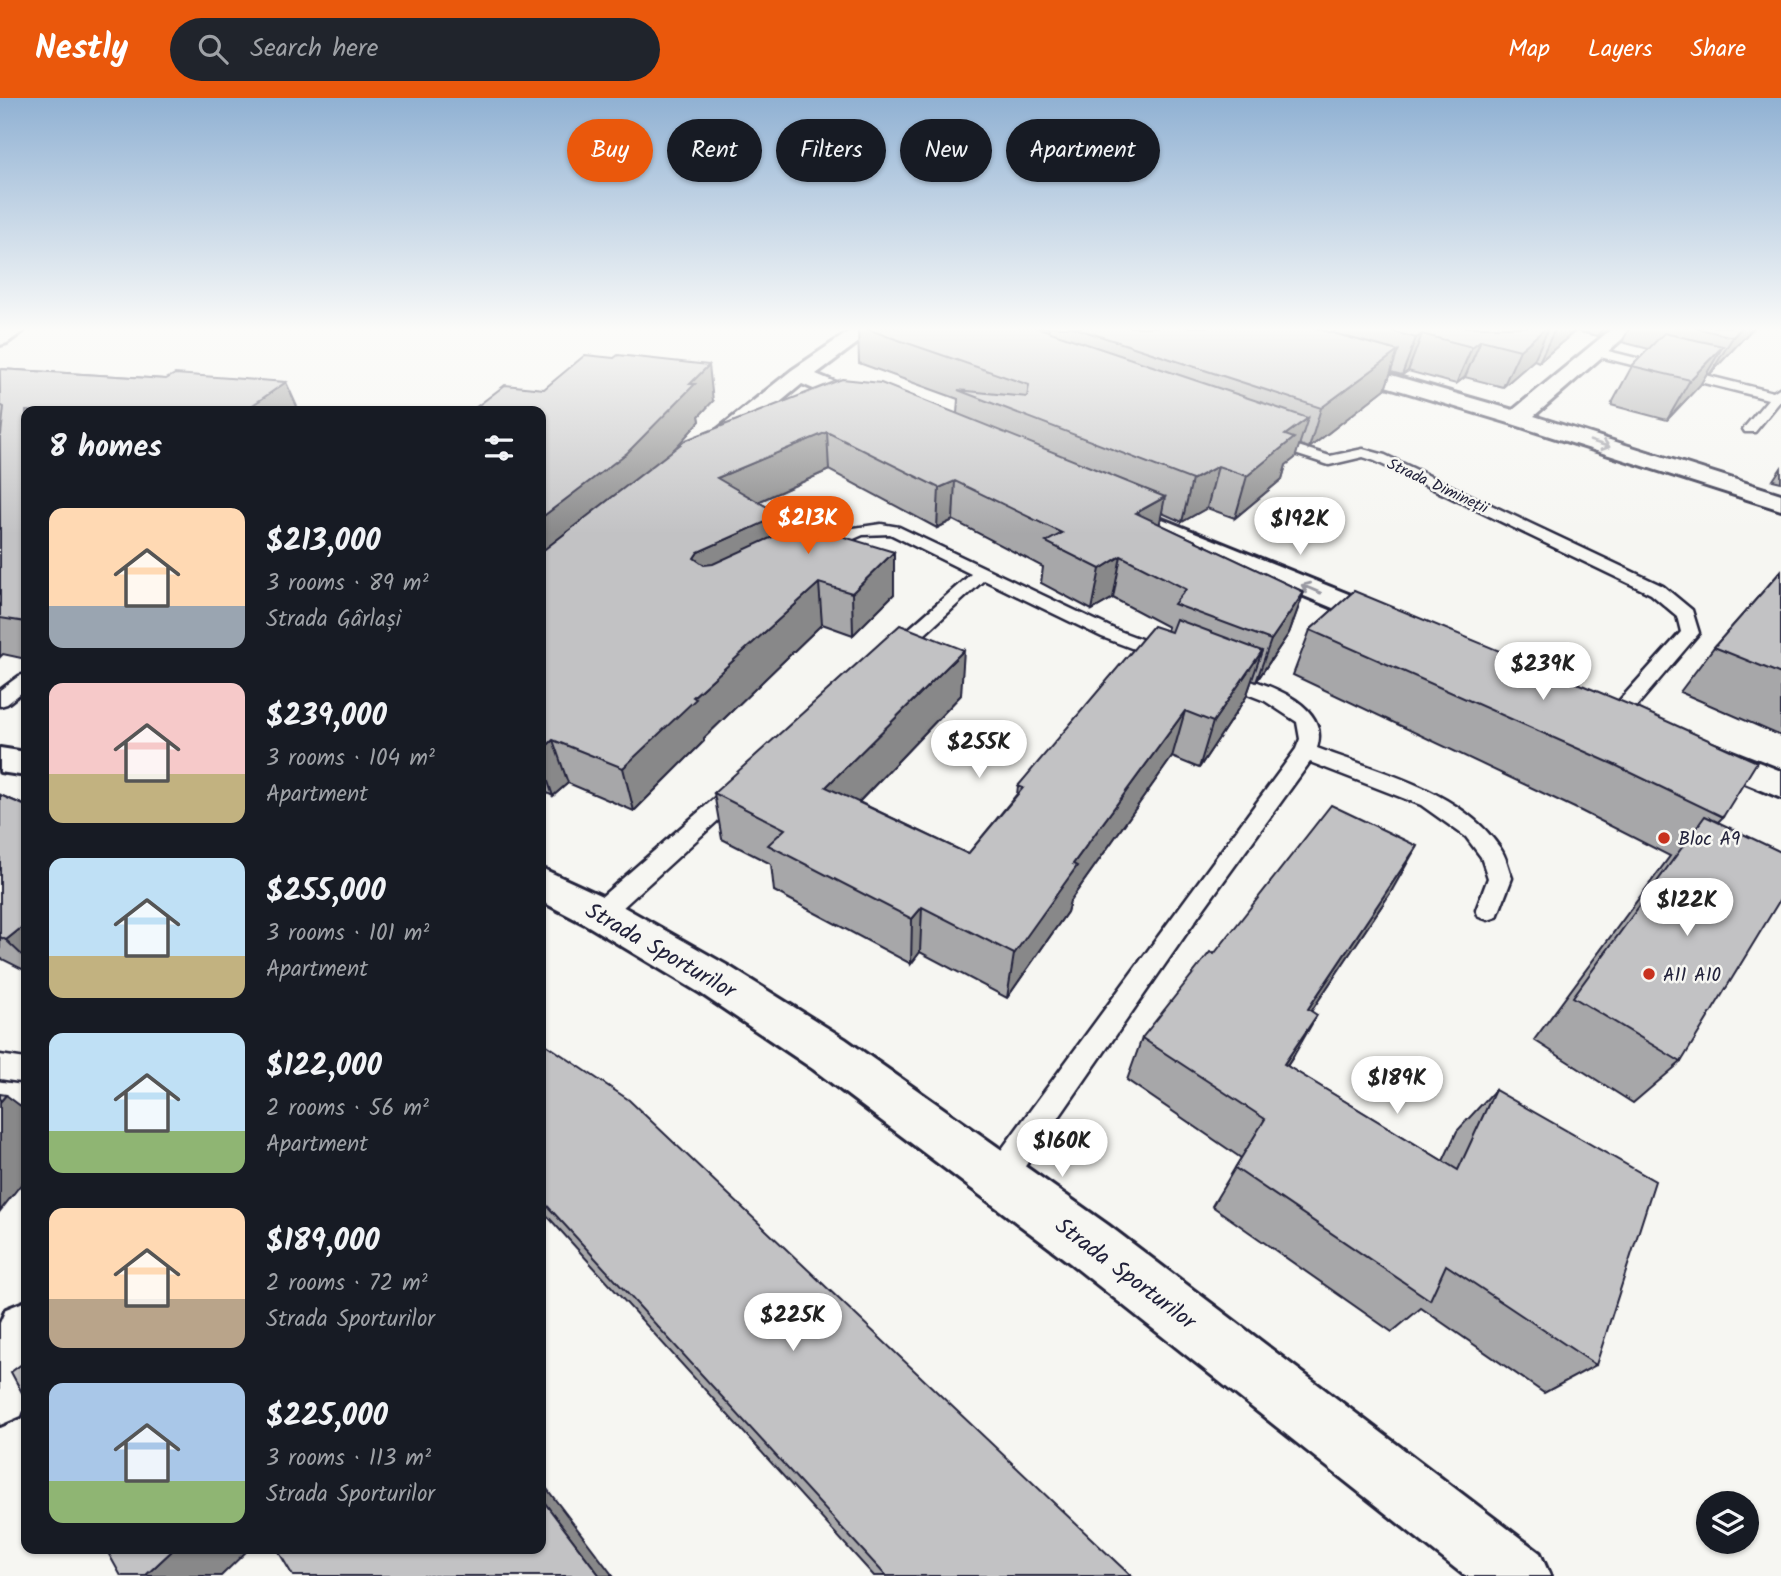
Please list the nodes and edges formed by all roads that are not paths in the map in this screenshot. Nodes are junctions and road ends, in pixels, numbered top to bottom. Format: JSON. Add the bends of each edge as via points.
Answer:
{"nodes":[{"id":1,"x":775,"y":396,"type":"edge"},
{"id":2,"x":849,"y":396,"type":"edge"},
{"id":3,"x":1441,"y":396,"type":"edge"},
{"id":4,"x":1543,"y":396,"type":"edge"},
{"id":5,"x":1776,"y":396,"type":"edge"},
{"id":6,"x":903,"y":418,"type":"edge"},
{"id":7,"x":1517,"y":418,"type":"junction"},
{"id":8,"x":1750,"y":429,"type":"dead end"},
{"id":9,"x":1249,"y":434,"type":"edge"},
{"id":10,"x":692,"y":463,"type":"edge"},
{"id":11,"x":1781,"y":502,"type":"edge"},
{"id":12,"x":1122,"y":510,"type":"edge"},
{"id":13,"x":797,"y":559,"type":"edge"},
{"id":14,"x":983,"y":572,"type":"junction"},
{"id":15,"x":1415,"y":632,"type":"edge"},
{"id":16,"x":880,"y":664,"type":"edge"},
{"id":17,"x":21,"y":684,"type":"edge"},
{"id":18,"x":0,"y":700,"type":"edge"},
{"id":19,"x":1617,"y":716,"type":"edge"},
{"id":20,"x":1680,"y":743,"type":"edge"},
{"id":21,"x":1306,"y":752,"type":"junction"},
{"id":22,"x":0,"y":760,"type":"edge"},
{"id":23,"x":21,"y":763,"type":"edge"},
{"id":24,"x":755,"y":775,"type":"edge"},
{"id":25,"x":1781,"y":785,"type":"edge"},
{"id":26,"x":546,"y":886,"type":"edge"},
{"id":27,"x":1488,"y":910,"type":"dead end"},
{"id":28,"x":600,"y":913,"type":"junction"},
{"id":29,"x":0,"y":1067,"type":"edge"},
{"id":30,"x":21,"y":1070,"type":"edge"},
{"id":31,"x":999,"y":1178,"type":"junction"},
{"id":32,"x":21,"y":1342,"type":"edge"},
{"id":33,"x":0,"y":1395,"type":"edge"},
{"id":34,"x":1517,"y":1576,"type":"edge"}],
"edges":[{"from":1,"to":10,"type":"street"},
{"from":2,"to":6,"type":"street"},
{"from":3,"to":7,"type":"street"},
{"from":4,"to":7,"type":"street"},
{"from":5,"to":8,"type":"lane"},
{"from":7,"to":11,"type":"street","one_way":true},
{"from":9,"to":19,"type":"lane","name":"Strada Dimineții","via":[[1329,461],[1363,453],[1380,458],[1657,590],[1686,614],[1690,634]]},
{"from":15,"to":12,"type":"street","one_way":true},
{"from":13,"to":14,"type":"lane","via":[[873,527],[892,530]]},
{"from":14,"to":16,"type":"lane"},
{"from":14,"to":21,"type":"lane","via":[[1108,633],[1286,703],[1303,715],[1311,730]]},
{"from":17,"to":18,"type":"lane"},
{"from":20,"to":25,"type":"street"},
{"from":21,"to":27,"type":"lane","via":[[1429,800],[1474,831],[1492,854],[1500,878]]},
{"from":21,"to":31,"type":"lane"},
{"from":22,"to":23,"type":"street"},
{"from":24,"to":28,"type":"lane"},
{"from":26,"to":28,"type":"street","name":"Strada Sporturilor"},
{"from":28,"to":31,"type":"street","name":"Strada Sporturilor","via":[[830,1054]]},
{"from":29,"to":30,"type":"lane"},
{"from":31,"to":34,"type":"street","name":"Strada Sporturilor"},
{"from":32,"to":33,"type":"street"}]}
